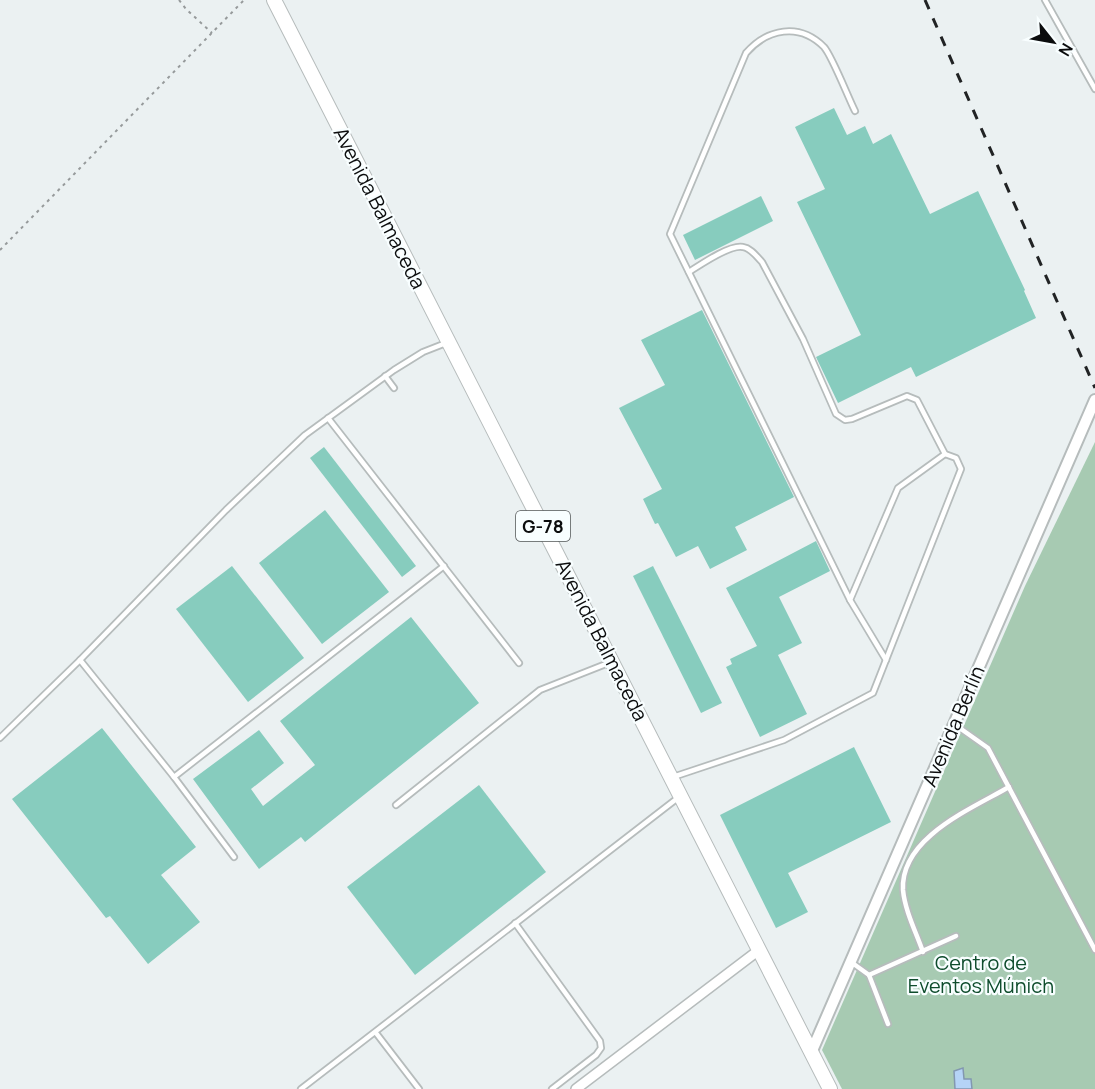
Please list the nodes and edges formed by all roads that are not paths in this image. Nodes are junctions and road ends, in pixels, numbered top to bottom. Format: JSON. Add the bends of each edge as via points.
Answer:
{"nodes":[{"id":1,"x":274,"y":0,"type":"edge"},
{"id":2,"x":1045,"y":0,"type":"edge"},
{"id":3,"x":1095,"y":89,"type":"edge"},
{"id":4,"x":855,"y":111,"type":"dead end"},
{"id":5,"x":689,"y":272,"type":"junction"},
{"id":6,"x":449,"y":342,"type":"junction"},
{"id":7,"x":385,"y":376,"type":"junction"},
{"id":8,"x":394,"y":388,"type":"dead end"},
{"id":9,"x":1095,"y":400,"type":"edge"},
{"id":10,"x":328,"y":418,"type":"junction"},
{"id":11,"x":945,"y":454,"type":"junction"},
{"id":12,"x":444,"y":566,"type":"junction"},
{"id":13,"x":850,"y":600,"type":"junction"},
{"id":14,"x":80,"y":660,"type":"junction"},
{"id":15,"x":886,"y":660,"type":"junction"},
{"id":16,"x":612,"y":661,"type":"junction"},
{"id":17,"x":519,"y":663,"type":"dead end"},
{"id":18,"x":954,"y":724,"type":"junction"},
{"id":19,"x":0,"y":738,"type":"edge"},
{"id":20,"x":174,"y":777,"type":"junction"},
{"id":21,"x":672,"y":778,"type":"junction"},
{"id":22,"x":1009,"y":787,"type":"junction"},
{"id":23,"x":681,"y":795,"type":"junction"},
{"id":24,"x":396,"y":805,"type":"dead end"},
{"id":25,"x":234,"y":857,"type":"dead end"},
{"id":26,"x":515,"y":923,"type":"junction"},
{"id":27,"x":956,"y":936,"type":"dead end"},
{"id":28,"x":759,"y":950,"type":"junction"},
{"id":29,"x":1095,"y":950,"type":"edge"},
{"id":30,"x":923,"y":952,"type":"junction"},
{"id":31,"x":850,"y":962,"type":"junction"},
{"id":32,"x":869,"y":975,"type":"junction"},
{"id":33,"x":888,"y":1024,"type":"dead end"},
{"id":34,"x":376,"y":1033,"type":"junction"},
{"id":35,"x":811,"y":1053,"type":"junction"},
{"id":36,"x":301,"y":1089,"type":"edge"},
{"id":37,"x":419,"y":1089,"type":"edge"},
{"id":38,"x":552,"y":1089,"type":"edge"},
{"id":39,"x":576,"y":1089,"type":"edge"},
{"id":40,"x":830,"y":1089,"type":"edge"}],
"edges":[{"from":1,"to":6,"type":"main road","name":"Avenida Balmaceda","number":"G-78"},
{"from":2,"to":3,"type":"lane"},
{"from":4,"to":5,"type":"lane","via":[[825,48],[814,40],[793,30],[755,42],[746,53],[670,234]]},
{"from":5,"to":11,"type":"lane","via":[[732,248],[743,247],[753,253],[762,262],[803,339],[836,414],[852,420],[907,396],[917,400]]},
{"from":5,"to":13,"type":"lane"},
{"from":6,"to":7,"type":"lane","via":[[423,352]]},
{"from":6,"to":16,"type":"main road","name":"Avenida Balmaceda","number":"G-78"},
{"from":7,"to":8,"type":"lane"},
{"from":7,"to":10,"type":"lane"},
{"from":9,"to":18,"type":"street","name":"Avenida Berlín"},
{"from":10,"to":12,"type":"lane"},
{"from":10,"to":14,"type":"lane","via":[[226,510]]},
{"from":11,"to":13,"type":"lane","via":[[898,488]]},
{"from":11,"to":15,"type":"lane","via":[[956,458],[961,469]]},
{"from":12,"to":17,"type":"lane"},
{"from":12,"to":20,"type":"lane"},
{"from":13,"to":15,"type":"lane"},
{"from":14,"to":19,"type":"lane"},
{"from":14,"to":20,"type":"lane"},
{"from":15,"to":21,"type":"lane","via":[[873,693],[866,699],[784,740]]},
{"from":16,"to":21,"type":"main road","name":"Avenida Balmaceda","number":"G-78"},
{"from":16,"to":24,"type":"lane","via":[[540,690]]},
{"from":18,"to":22,"type":"lane","via":[[988,748]]},
{"from":18,"to":31,"type":"street","name":"Avenida Berlín"},
{"from":20,"to":25,"type":"lane"},
{"from":21,"to":23,"type":"main road","name":"Avenida Balmaceda","number":"G-78"},
{"from":22,"to":29,"type":"lane"},
{"from":22,"to":30,"type":"lane","via":[[933,832],[908,866],[903,892]]},
{"from":23,"to":26,"type":"lane"},
{"from":23,"to":28,"type":"main road","name":"Avenida Balmaceda","number":"G-78"},
{"from":26,"to":34,"type":"lane"},
{"from":26,"to":38,"type":"lane","via":[[600,1041],[596,1055]]},
{"from":27,"to":30,"type":"lane"},
{"from":28,"to":35,"type":"main road","name":"Avenida Balmaceda","number":"G-78"},
{"from":28,"to":39,"type":"street"},
{"from":30,"to":32,"type":"lane"},
{"from":31,"to":32,"type":"lane"},
{"from":31,"to":35,"type":"street","name":"Avenida Berlín"},
{"from":32,"to":33,"type":"lane"},
{"from":34,"to":36,"type":"lane"},
{"from":34,"to":37,"type":"lane"},
{"from":35,"to":40,"type":"main road","name":"Avenida Balmaceda","number":"G-78"}]}
